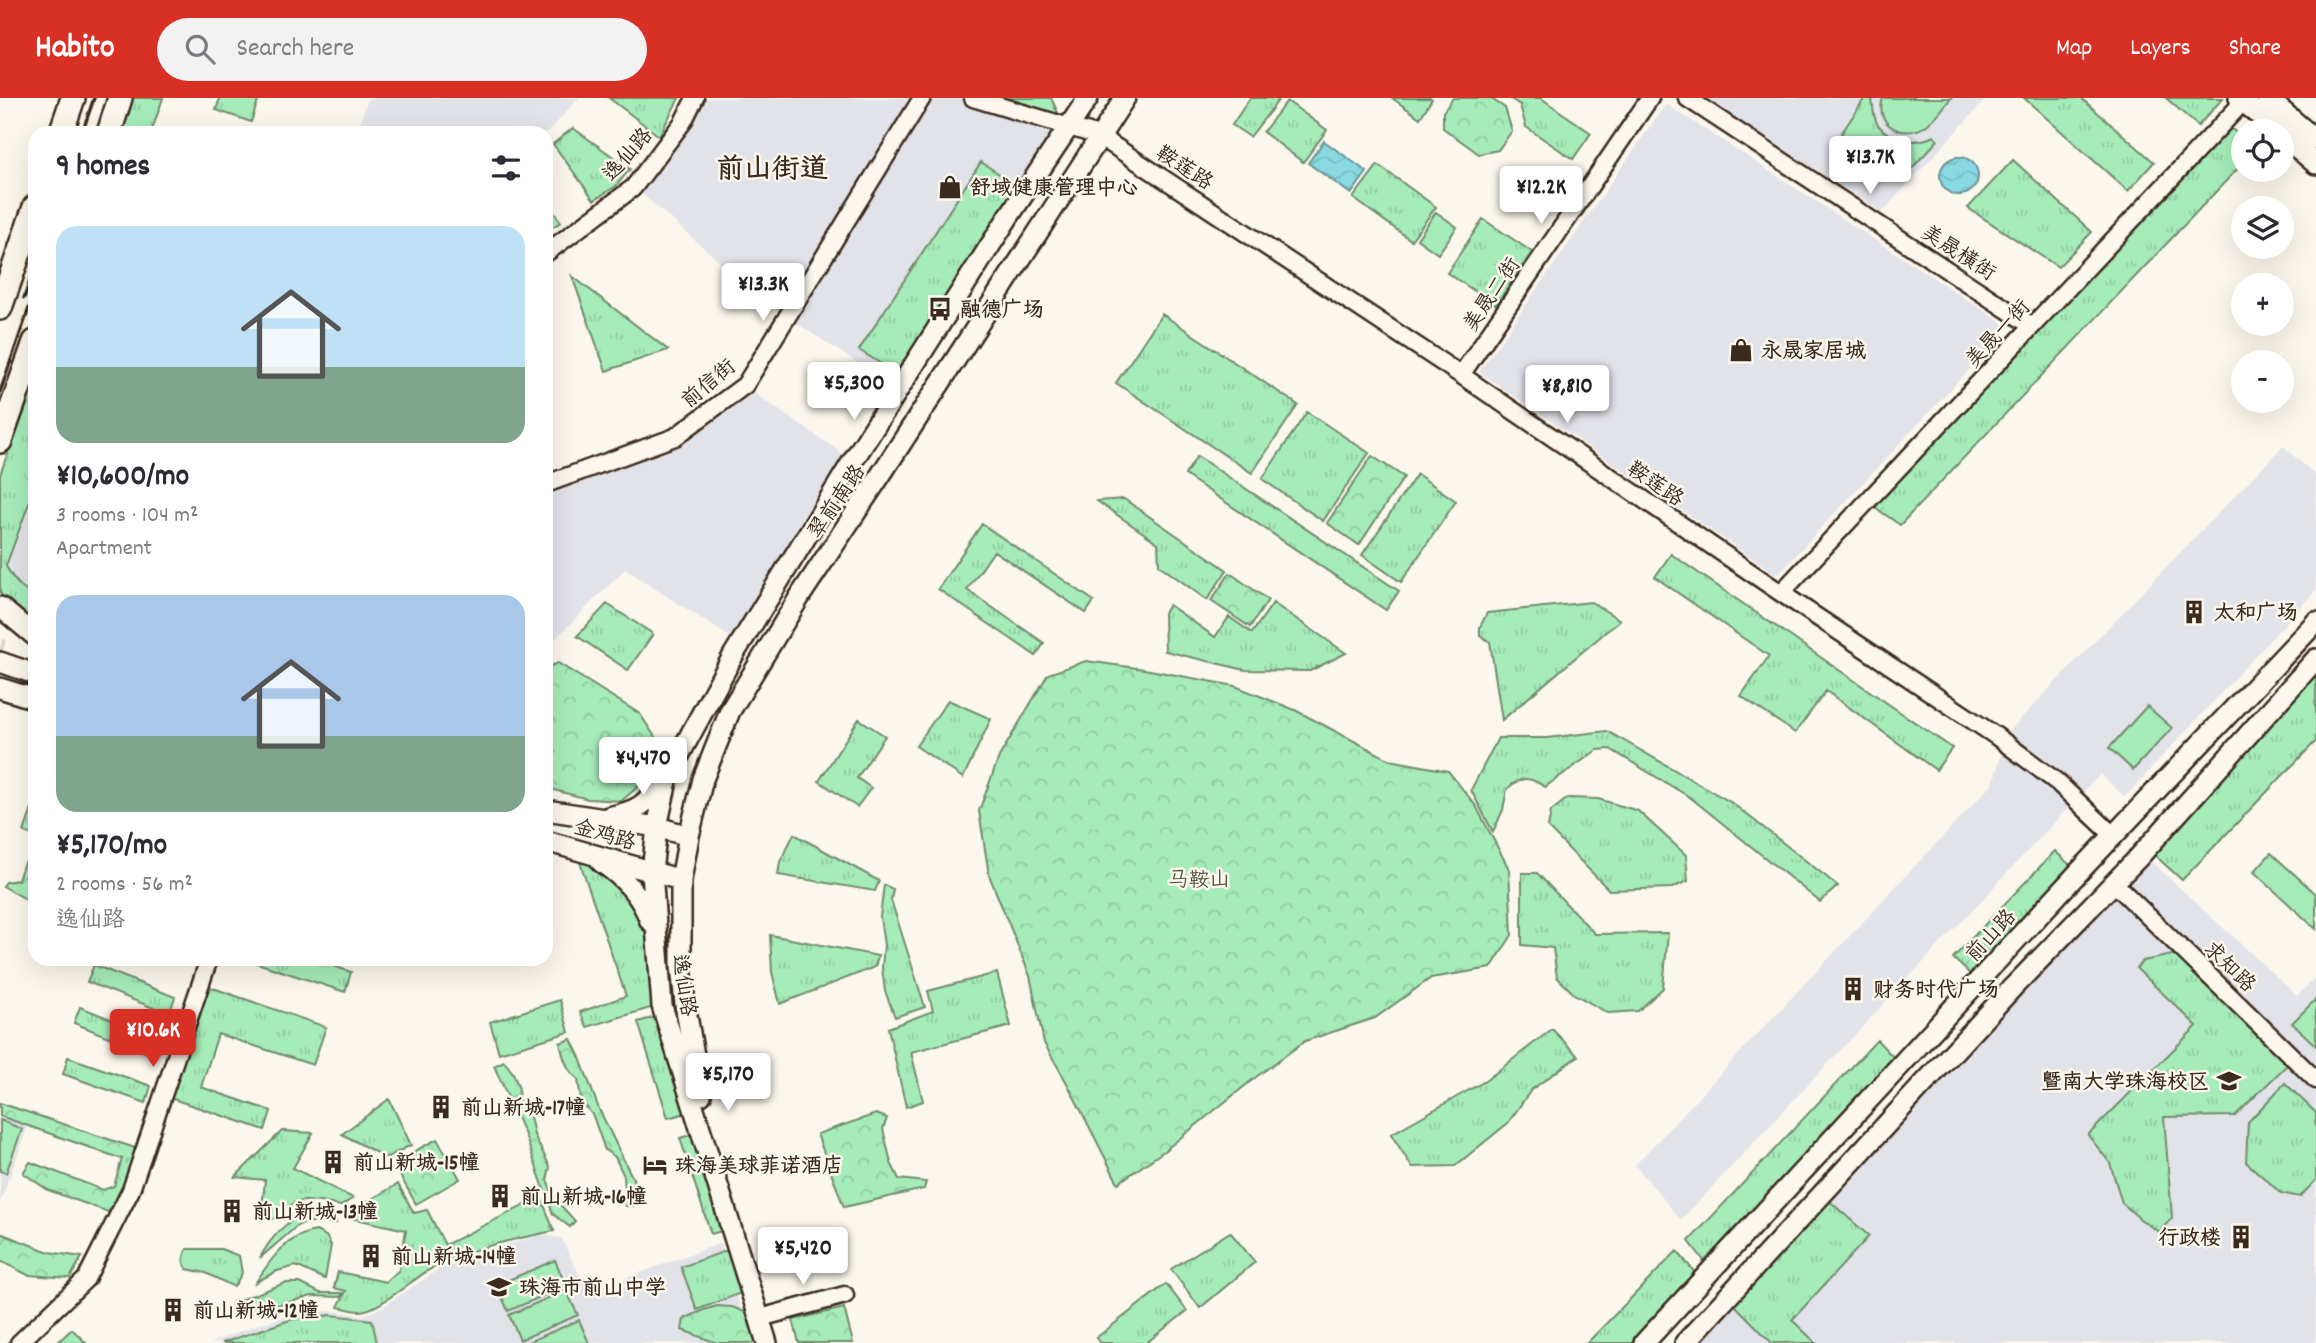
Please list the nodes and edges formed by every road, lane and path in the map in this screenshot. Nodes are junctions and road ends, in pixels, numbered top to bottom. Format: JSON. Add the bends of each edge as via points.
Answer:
{"nodes":[{"id":1,"x":73,"y":98,"type":"edge"},
{"id":2,"x":119,"y":98,"type":"edge"},
{"id":3,"x":695,"y":98,"type":"edge"},
{"id":4,"x":922,"y":98,"type":"edge"},
{"id":5,"x":973,"y":98,"type":"edge"},
{"id":6,"x":1088,"y":98,"type":"edge"},
{"id":7,"x":1125,"y":98,"type":"edge"},
{"id":8,"x":1650,"y":98,"type":"edge"},
{"id":9,"x":1687,"y":98,"type":"edge"},
{"id":10,"x":2241,"y":100,"type":"edge"},
{"id":11,"x":2272,"y":100,"type":"edge"},
{"id":12,"x":2264,"y":119,"type":"edge"},
{"id":13,"x":65,"y":126,"type":"edge"},
{"id":14,"x":111,"y":126,"type":"edge"},
{"id":15,"x":1070,"y":126,"type":"junction"},
{"id":16,"x":1099,"y":136,"type":"junction"},
{"id":17,"x":2316,"y":140,"type":"edge"},
{"id":18,"x":2294,"y":145,"type":"edge"},
{"id":19,"x":2316,"y":164,"type":"edge"},
{"id":20,"x":28,"y":227,"type":"edge"},
{"id":21,"x":553,"y":248,"type":"edge"},
{"id":22,"x":0,"y":308,"type":"edge"},
{"id":23,"x":2032,"y":326,"type":"junction"},
{"id":24,"x":28,"y":362,"type":"edge"},
{"id":25,"x":1461,"y":375,"type":"junction"},
{"id":26,"x":0,"y":441,"type":"edge"},
{"id":27,"x":553,"y":481,"type":"edge"},
{"id":28,"x":1781,"y":593,"type":"junction"},
{"id":29,"x":0,"y":607,"type":"edge"},
{"id":30,"x":2316,"y":622,"type":"edge"},
{"id":31,"x":0,"y":626,"type":"edge"},
{"id":32,"x":28,"y":630,"type":"edge"},
{"id":33,"x":28,"y":634,"type":"edge"},
{"id":34,"x":1,"y":656,"type":"edge"},
{"id":35,"x":28,"y":659,"type":"edge"},
{"id":36,"x":2316,"y":659,"type":"edge"},
{"id":37,"x":28,"y":670,"type":"edge"},
{"id":38,"x":0,"y":688,"type":"edge"},
{"id":39,"x":28,"y":697,"type":"edge"},
{"id":40,"x":668,"y":776,"type":"junction"},
{"id":41,"x":553,"y":811,"type":"edge"},
{"id":42,"x":570,"y":814,"type":"junction"},
{"id":43,"x":596,"y":819,"type":"junction"},
{"id":44,"x":657,"y":827,"type":"junction"},
{"id":45,"x":2113,"y":835,"type":"junction"},
{"id":46,"x":689,"y":836,"type":"junction"},
{"id":47,"x":565,"y":846,"type":"edge"},
{"id":48,"x":652,"y":872,"type":"junction"},
{"id":49,"x":681,"y":880,"type":"junction"},
{"id":50,"x":2114,"y":883,"type":"junction"},
{"id":51,"x":655,"y":935,"type":"junction"},
{"id":52,"x":207,"y":966,"type":"edge"},
{"id":53,"x":2316,"y":1080,"type":"edge"},
{"id":54,"x":845,"y":1295,"type":"dead end"},
{"id":55,"x":771,"y":1315,"type":"junction"},
{"id":56,"x":19,"y":1343,"type":"edge"},
{"id":57,"x":766,"y":1343,"type":"edge"},
{"id":58,"x":780,"y":1343,"type":"edge"},
{"id":59,"x":1644,"y":1343,"type":"edge"},
{"id":60,"x":1685,"y":1343,"type":"edge"}],
"edges":[{"from":1,"to":13,"type":"highway"},
{"from":2,"to":14,"type":"highway"},
{"from":3,"to":21,"type":"street","name":"逸仙路","via":[[683,122],[633,188]]},
{"from":4,"to":27,"type":"street","name":"前信街","via":[[745,386],[675,437]]},
{"from":5,"to":15,"type":"street","name":"鞍莲路"},
{"from":6,"to":15,"type":"main road","name":"翠前南路"},
{"from":7,"to":16,"type":"main road","name":"翠前南路"},
{"from":8,"to":25,"type":"street","name":"美晟二街"},
{"from":9,"to":23,"type":"street","name":"美晟橫街"},
{"from":10,"to":12,"type":"main road"},
{"from":10,"to":23,"type":"street","name":"美晟一街"},
{"from":11,"to":17,"type":"main road"},
{"from":15,"to":16,"type":"street","name":"鞍莲路"},
{"from":15,"to":40,"type":"main road","name":"翠前南路","via":[[847,470],[734,654]]},
{"from":16,"to":25,"type":"street","name":"鞍莲路"},
{"from":16,"to":46,"type":"main road","name":"翠前南路","via":[[730,711],[703,779]]},
{"from":18,"to":19,"type":"main road"},
{"from":20,"to":22,"type":"highway"},
{"from":23,"to":28,"type":"street","name":"美晟一街"},
{"from":24,"to":26,"type":"highway"},
{"from":25,"to":28,"type":"street","name":"鞍莲路"},
{"from":28,"to":45,"type":"street","name":"鞍莲路","via":[[1996,736],[2057,782]]},
{"from":29,"to":32,"type":"main road"},
{"from":30,"to":45,"type":"main road","name":"前山路"},
{"from":31,"to":33,"type":"main road"},
{"from":34,"to":35,"type":"main road"},
{"from":34,"to":37,"type":"main road"},
{"from":36,"to":50,"type":"main road"},
{"from":38,"to":39,"type":"main road"},
{"from":40,"to":43,"type":"main road","via":[[646,803]]},
{"from":40,"to":44,"type":"main road","name":"翠前南路"},
{"from":41,"to":42,"type":"main road","name":"金鸡路"},
{"from":42,"to":43,"type":"main road","name":"金鸡路"},
{"from":42,"to":47,"type":"main road"},
{"from":43,"to":44,"type":"main road","name":"金鸡路"},
{"from":44,"to":46,"type":"main road","name":"金鸡路"},
{"from":44,"to":48,"type":"main road","name":"翠前南路"},
{"from":45,"to":59,"type":"main road","name":"前山路"},
{"from":46,"to":49,"type":"main road","name":"翠前南路"},
{"from":47,"to":48,"type":"main road","name":"金鸡路"},
{"from":47,"to":51,"type":"main road","via":[[619,875],[646,908]]},
{"from":48,"to":49,"type":"main road","name":"金鸡路"},
{"from":48,"to":51,"type":"main road","name":"逸仙路"},
{"from":49,"to":55,"type":"main road","name":"逸仙路","via":[[681,966],[702,1099]]},
{"from":50,"to":53,"type":"street","name":"求知路"},
{"from":50,"to":60,"type":"main road"},
{"from":51,"to":57,"type":"main road","name":"逸仙路","via":[[662,1006]]},
{"from":52,"to":56,"type":"street","via":[[131,1190],[86,1279]]},
{"from":54,"to":55,"type":"street"},
{"from":55,"to":58,"type":"main road","name":"逸仙路"}]}
